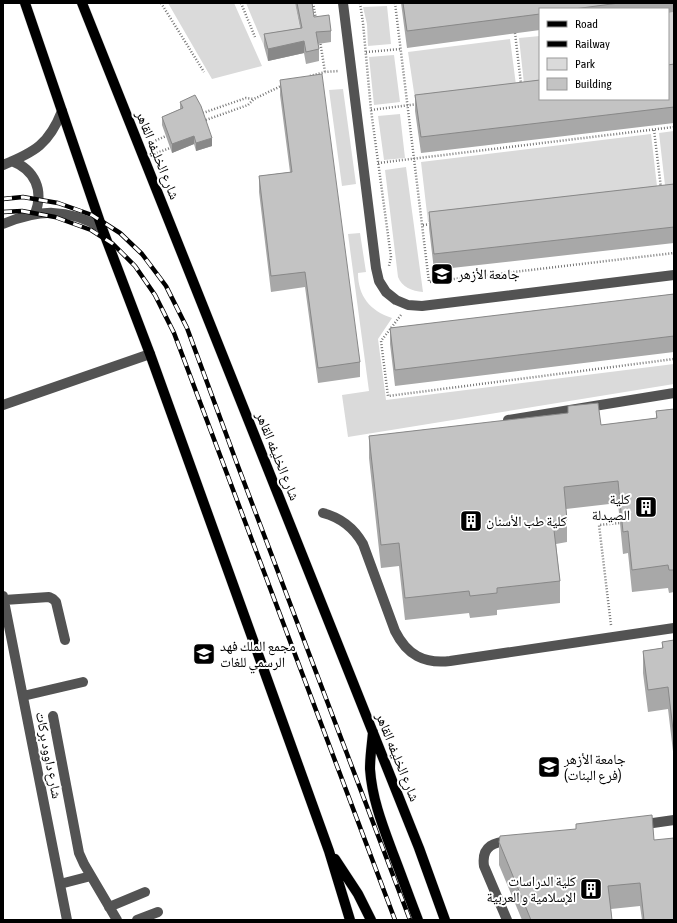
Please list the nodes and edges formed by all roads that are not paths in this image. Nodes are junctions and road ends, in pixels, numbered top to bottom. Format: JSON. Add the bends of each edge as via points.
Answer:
{"nodes":[{"id":1,"x":25,"y":3,"type":"edge"},
{"id":2,"x":82,"y":3,"type":"edge"},
{"id":3,"x":343,"y":3,"type":"edge"},
{"id":4,"x":62,"y":111,"type":"junction"},
{"id":5,"x":7,"y":163,"type":"edge"},
{"id":6,"x":36,"y":214,"type":"junction"},
{"id":7,"x":3,"y":224,"type":"edge"},
{"id":8,"x":102,"y":228,"type":"junction"},
{"id":9,"x":674,"y":275,"type":"edge"},
{"id":10,"x":150,"y":354,"type":"junction"},
{"id":11,"x":674,"y":392,"type":"edge"},
{"id":12,"x":3,"y":405,"type":"edge"},
{"id":13,"x":501,"y":422,"type":"edge"},
{"id":14,"x":323,"y":513,"type":"dead end"},
{"id":15,"x":3,"y":598,"type":"edge"},
{"id":16,"x":674,"y":628,"type":"edge"},
{"id":17,"x":65,"y":640,"type":"dead end"},
{"id":18,"x":83,"y":682,"type":"dead end"},
{"id":19,"x":23,"y":696,"type":"junction"},
{"id":20,"x":53,"y":716,"type":"dead end"},
{"id":21,"x":373,"y":732,"type":"junction"},
{"id":22,"x":674,"y":820,"type":"edge"},
{"id":23,"x":628,"y":826,"type":"edge"},
{"id":24,"x":522,"y":839,"type":"edge"},
{"id":25,"x":329,"y":851,"type":"junction"},
{"id":26,"x":91,"y":876,"type":"junction"},
{"id":27,"x":60,"y":884,"type":"junction"},
{"id":28,"x":145,"y":892,"type":"dead end"},
{"id":29,"x":109,"y":907,"type":"junction"},
{"id":30,"x":158,"y":912,"type":"dead end"},
{"id":31,"x":67,"y":920,"type":"edge"},
{"id":32,"x":117,"y":920,"type":"edge"},
{"id":33,"x":137,"y":920,"type":"edge"},
{"id":34,"x":350,"y":920,"type":"edge"},
{"id":35,"x":371,"y":920,"type":"edge"},
{"id":36,"x":418,"y":920,"type":"edge"},
{"id":37,"x":445,"y":920,"type":"edge"},
{"id":38,"x":507,"y":920,"type":"edge"}],
"edges":[{"from":1,"to":4,"type":"main road"},
{"from":2,"to":21,"type":"main road","name":"شارع الخليفه القاهر"},
{"from":3,"to":9,"type":"street","via":[[376,268],[379,281],[386,292],[408,305],[422,306]]},
{"from":4,"to":5,"type":"street","via":[[51,135],[43,143],[26,156]]},
{"from":4,"to":8,"type":"main road"},
{"from":5,"to":6,"type":"street","via":[[20,164],[36,182],[39,198]]},
{"from":6,"to":7,"type":"street","via":[[19,217]]},
{"from":6,"to":8,"type":"street","via":[[67,214]]},
{"from":8,"to":10,"type":"main road"},
{"from":10,"to":12,"type":"street"},
{"from":10,"to":25,"type":"main road"},
{"from":11,"to":13,"type":"street"},
{"from":14,"to":16,"type":"street","via":[[347,524],[359,536],[400,640],[413,654],[431,661],[441,662]]},
{"from":15,"to":17,"type":"street","via":[[53,599],[56,602]]},
{"from":15,"to":19,"type":"street","name":"شارع داوود بركات"},
{"from":18,"to":19,"type":"street"},
{"from":19,"to":27,"type":"street","name":"شارع داوود بركات"},
{"from":20,"to":26,"type":"street","via":[[80,853]]},
{"from":21,"to":36,"type":"main road","via":[[370,769],[376,804]]},
{"from":21,"to":37,"type":"main road","name":"شارع الخليفه القاهر"},
{"from":22,"to":23,"type":"street"},
{"from":24,"to":38,"type":"street","via":[[491,845],[483,858]]},
{"from":25,"to":34,"type":"main road"},
{"from":25,"to":35,"type":"main road","via":[[358,894]]},
{"from":26,"to":27,"type":"street"},
{"from":26,"to":29,"type":"street"},
{"from":27,"to":31,"type":"street","name":"شارع داوود بركات"},
{"from":28,"to":29,"type":"street"},
{"from":29,"to":32,"type":"street"},
{"from":30,"to":33,"type":"street"}]}
